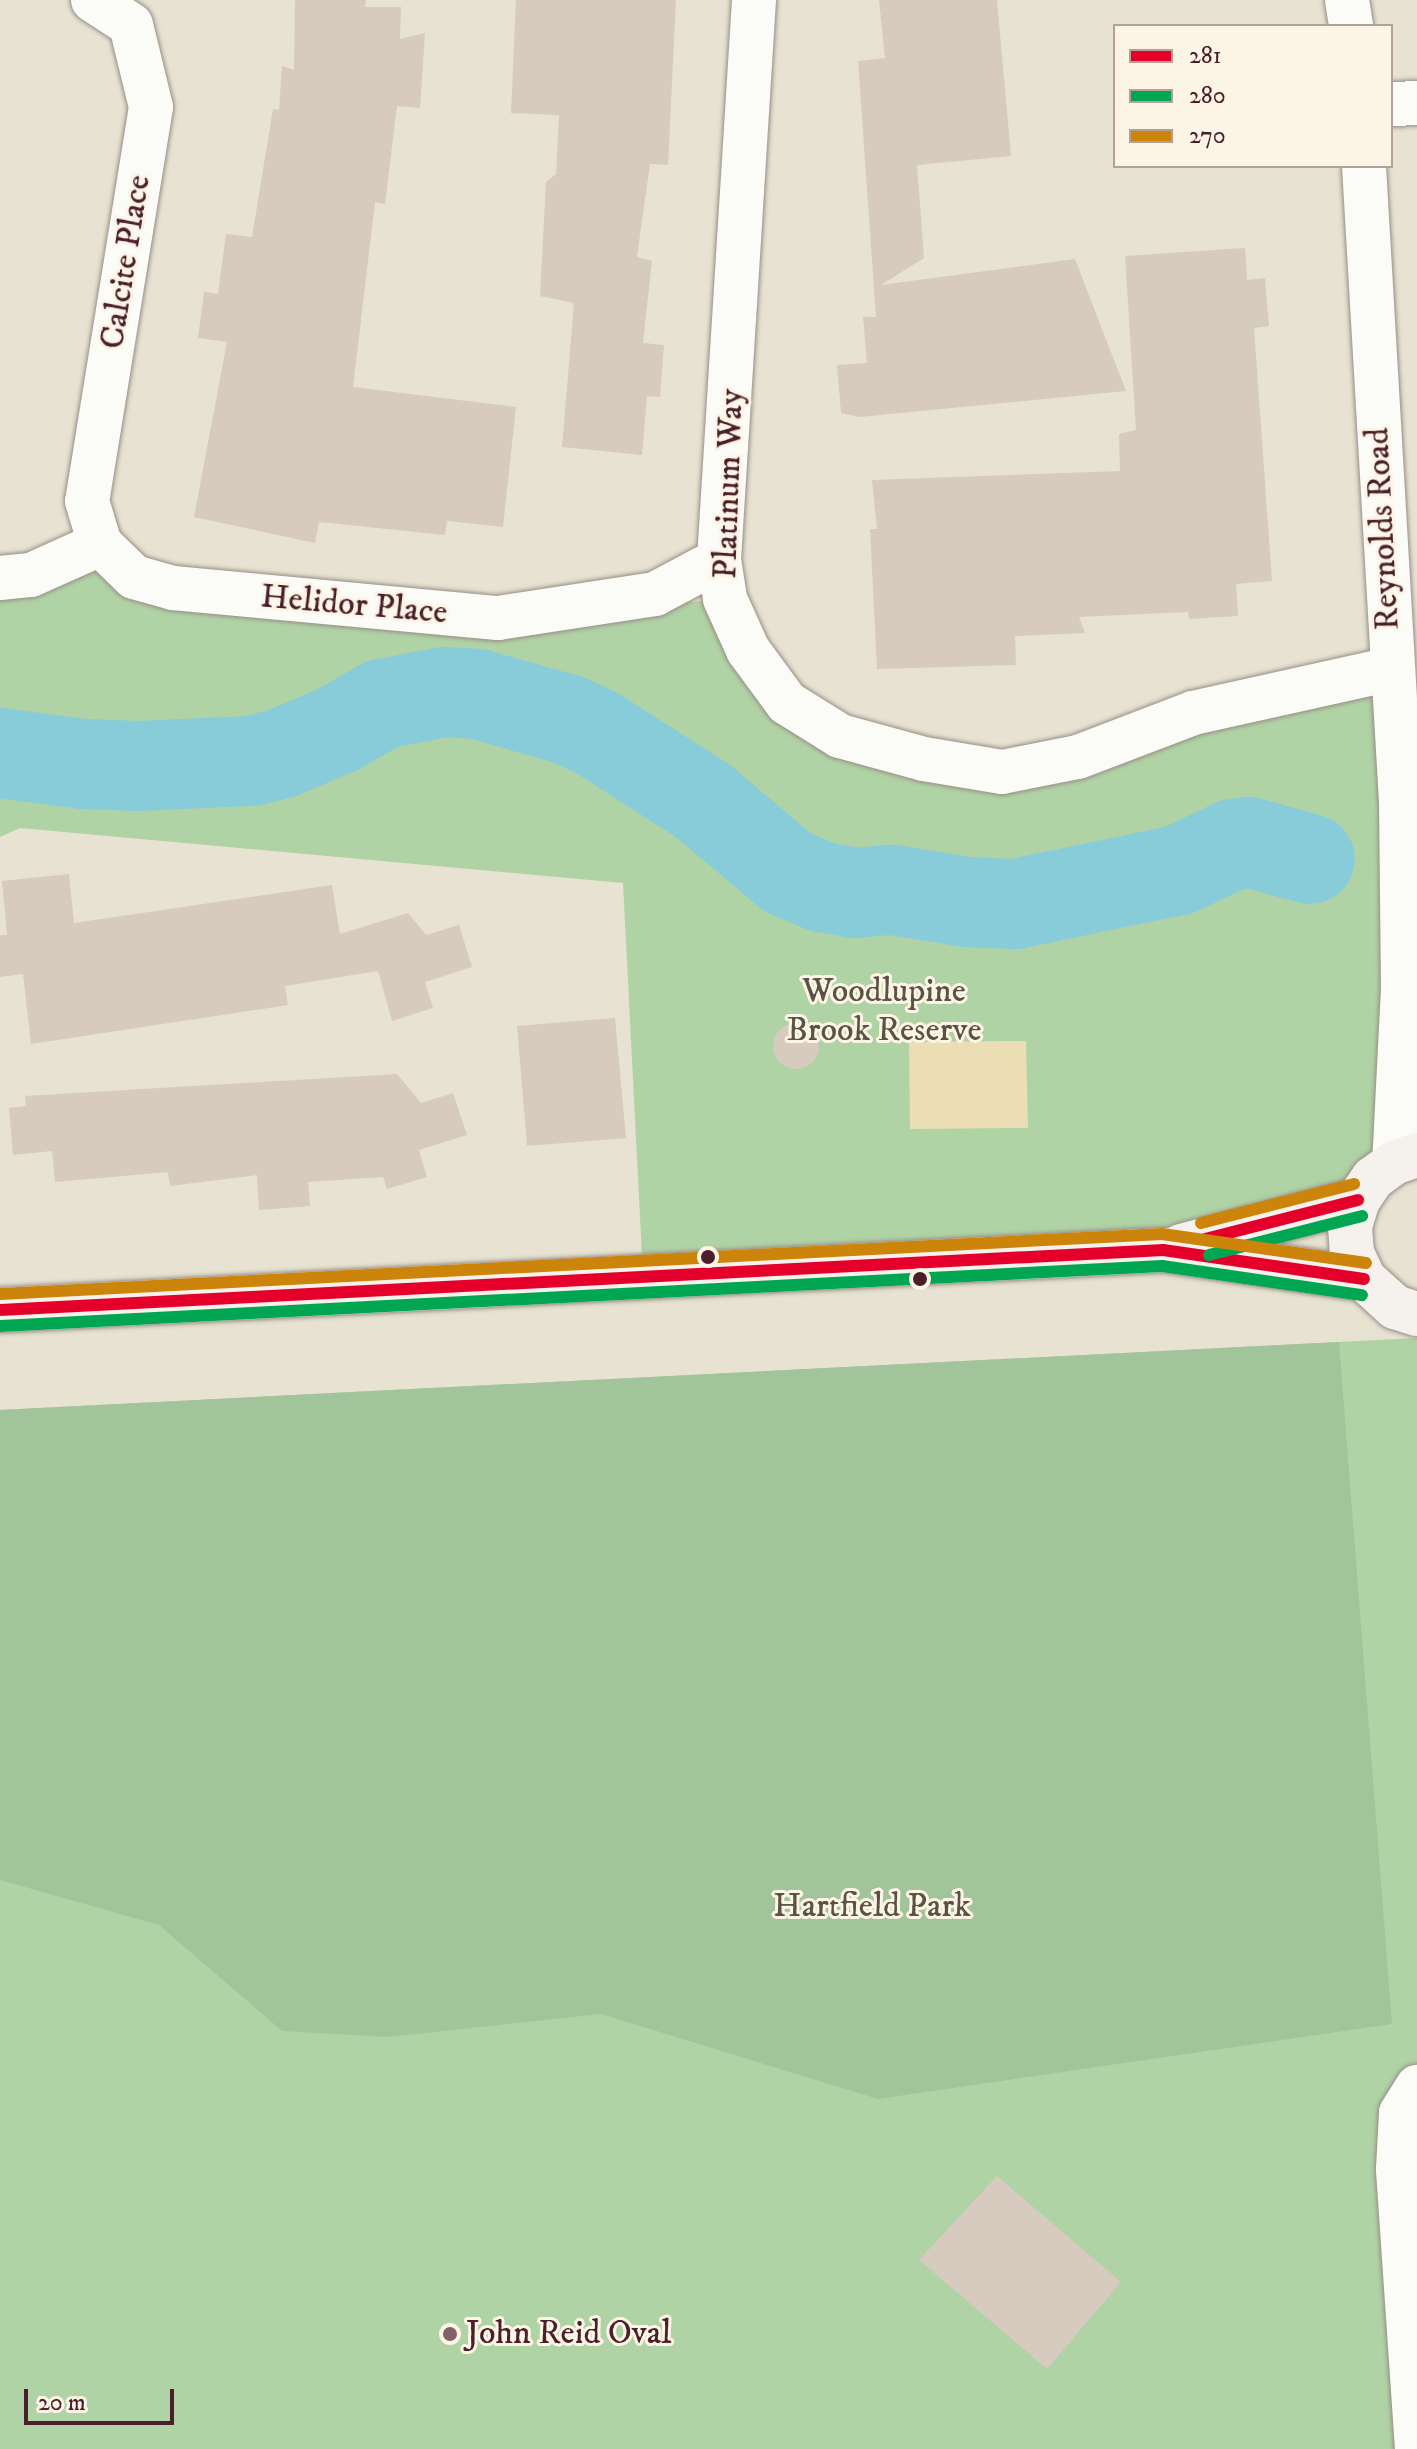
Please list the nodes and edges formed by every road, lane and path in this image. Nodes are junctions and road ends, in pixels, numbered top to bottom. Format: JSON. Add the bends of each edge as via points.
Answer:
{"nodes":[{"id":1,"x":93,"y":0,"type":"edge"},
{"id":2,"x":754,"y":0,"type":"edge"},
{"id":3,"x":1347,"y":0,"type":"edge"},
{"id":4,"x":1351,"y":24,"type":"edge"},
{"id":5,"x":1417,"y":103,"type":"edge"},
{"id":6,"x":1393,"y":104,"type":"edge"},
{"id":7,"x":1364,"y":168,"type":"edge"},
{"id":8,"x":100,"y":544,"type":"junction"},
{"id":9,"x":719,"y":560,"type":"junction"},
{"id":10,"x":0,"y":578,"type":"edge"},
{"id":11,"x":1391,"y":669,"type":"junction"},
{"id":12,"x":1410,"y":1008,"type":"edge"},
{"id":13,"x":1406,"y":1159,"type":"edge"},
{"id":14,"x":1358,"y":1200,"type":"junction"},
{"id":15,"x":1163,"y":1250,"type":"junction"},
{"id":16,"x":1364,"y":1279,"type":"junction"},
{"id":17,"x":0,"y":1310,"type":"edge"},
{"id":18,"x":1417,"y":1314,"type":"edge"},
{"id":19,"x":1417,"y":2087,"type":"edge"},
{"id":20,"x":1417,"y":2449,"type":"edge"}],
"edges":[{"from":1,"to":8,"type":"street","name":"Calcite Place","via":[[131,25],[151,107],[87,501]]},
{"from":2,"to":9,"type":"street","name":"Platinum Way"},
{"from":3,"to":4,"type":"street"},
{"from":5,"to":6,"type":"street"},
{"from":7,"to":11,"type":"street","name":"Reynolds Road"},
{"from":8,"to":9,"type":"street","name":"Helidor Place","via":[[134,577],[173,588],[498,618],[655,594]]},
{"from":8,"to":10,"type":"street","via":[[31,575]]},
{"from":9,"to":11,"type":"street","name":"Platinum Way","via":[[725,599],[748,650],[787,703],[840,736],[939,762],[1002,772],[1078,757],[1193,713]]},
{"from":11,"to":12,"type":"street","name":"Reynolds Road"},
{"from":12,"to":13,"type":"street","name":"Reynolds Road"},
{"from":13,"to":14,"type":"main road","via":[[1373,1178]]},
{"from":14,"to":15,"type":"main road"},
{"from":14,"to":16,"type":"main road","via":[[1350,1226],[1352,1253]]},
{"from":15,"to":16,"type":"main road"},
{"from":15,"to":17,"type":"main road"},
{"from":16,"to":18,"type":"main road","via":[[1395,1307]]},
{"from":19,"to":20,"type":"street","via":[[1401,2113],[1398,2169]]}]}
